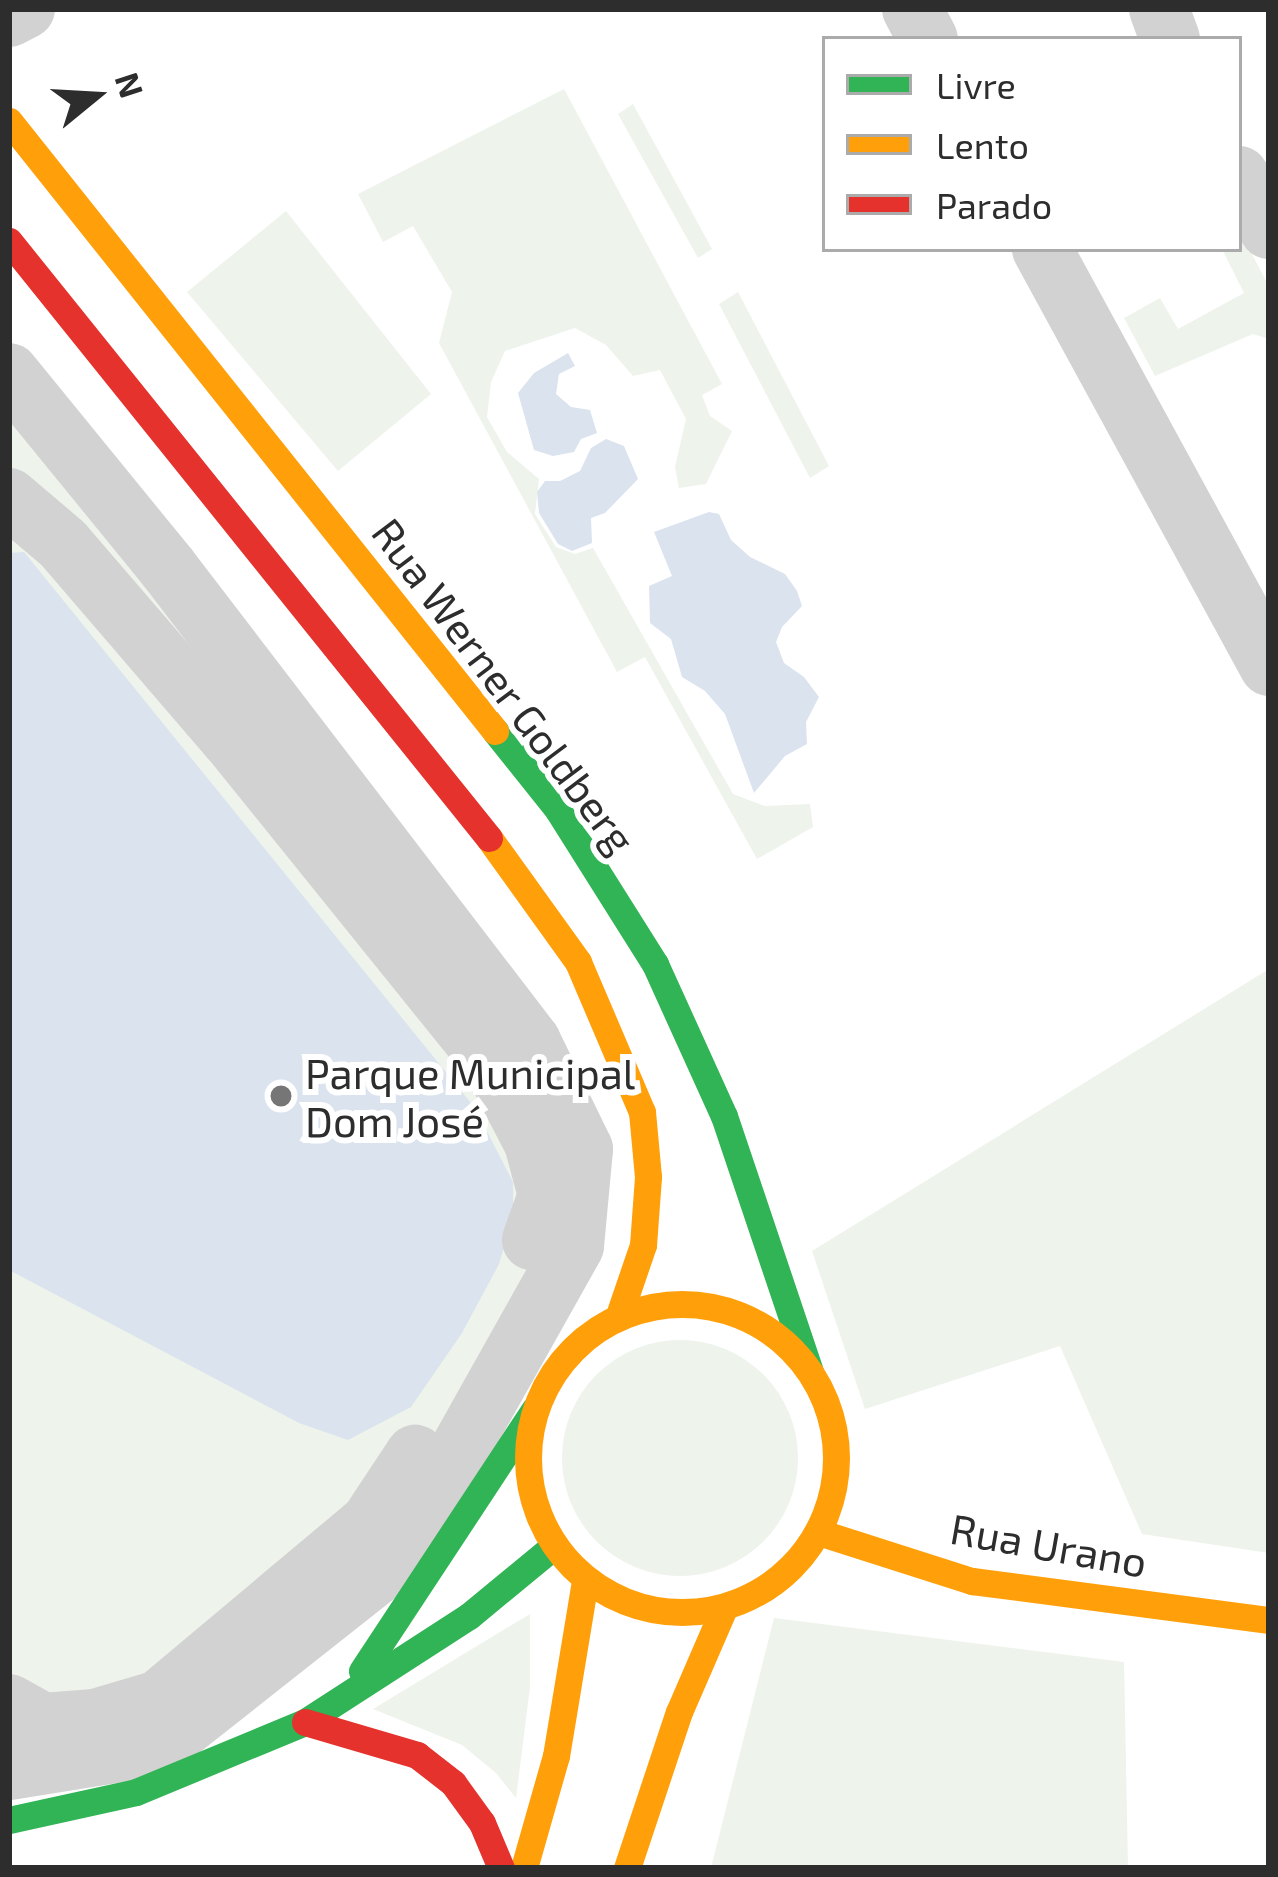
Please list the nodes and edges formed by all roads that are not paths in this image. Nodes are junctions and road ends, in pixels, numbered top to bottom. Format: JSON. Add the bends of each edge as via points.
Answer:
{"nodes":[{"id":1,"x":25,"y":9,"type":"edge"},
{"id":2,"x":912,"y":9,"type":"edge"},
{"id":3,"x":9,"y":17,"type":"edge"},
{"id":4,"x":926,"y":36,"type":"edge"},
{"id":5,"x":9,"y":121,"type":"edge"},
{"id":6,"x":9,"y":241,"type":"edge"},
{"id":7,"x":1044,"y":252,"type":"edge"},
{"id":8,"x":9,"y":373,"type":"edge"},
{"id":9,"x":9,"y":499,"type":"edge"},
{"id":10,"x":1269,"y":666,"type":"edge"},
{"id":11,"x":619,"y":1315,"type":"junction"},
{"id":12,"x":810,"y":1371,"type":"junction"},
{"id":13,"x":535,"y":1408,"type":"junction"},
{"id":14,"x":818,"y":1532,"type":"junction"},
{"id":15,"x":554,"y":1546,"type":"junction"},
{"id":16,"x":585,"y":1580,"type":"junction"},
{"id":17,"x":724,"y":1608,"type":"junction"},
{"id":18,"x":1269,"y":1620,"type":"edge"},
{"id":19,"x":347,"y":1694,"type":"junction"},
{"id":20,"x":9,"y":1704,"type":"edge"},
{"id":21,"x":305,"y":1722,"type":"junction"},
{"id":22,"x":9,"y":1770,"type":"edge"},
{"id":23,"x":9,"y":1820,"type":"edge"},
{"id":24,"x":501,"y":1868,"type":"edge"},
{"id":25,"x":524,"y":1868,"type":"edge"},
{"id":26,"x":627,"y":1868,"type":"edge"}],
"edges":[{"from":1,"to":3,"type":"street"},
{"from":2,"to":4,"type":"street"},
{"from":5,"to":12,"type":"main road","name":"Rua Werner Goldberg","via":[[558,810],[655,964],[724,1116]]},
{"from":6,"to":11,"type":"main road","via":[[519,875],[578,962],[642,1112],[643,1245]]},
{"from":7,"to":10,"type":"street"},
{"from":8,"to":22,"type":"street","via":[[531,1042],[583,1149],[574,1246],[400,1556],[159,1745]]},
{"from":9,"to":20,"type":"street","via":[[63,544],[201,704],[492,1062],[534,1143],[548,1195],[514,1288],[469,1374],[370,1523],[159,1700],[95,1719],[43,1723]]},
{"from":11,"to":12,"type":"main road","via":[[671,1303],[725,1308],[773,1332]]},
{"from":11,"to":13,"type":"main road","via":[[582,1338]]},
{"from":12,"to":14,"type":"main road","via":[[837,1451]]},
{"from":13,"to":15,"type":"main road","via":[[527,1455],[534,1503]]},
{"from":13,"to":19,"type":"main road"},
{"from":14,"to":17,"type":"main road","via":[[778,1580]]},
{"from":14,"to":18,"type":"main road","name":"Rua Urano","via":[[972,1581]]},
{"from":15,"to":16,"type":"main road"},
{"from":15,"to":19,"type":"main road","via":[[469,1616]]},
{"from":16,"to":17,"type":"main road","via":[[628,1604],[675,1613]]},
{"from":16,"to":25,"type":"main road","via":[[556,1756]]},
{"from":17,"to":26,"type":"main road"},
{"from":19,"to":21,"type":"main road"},
{"from":21,"to":23,"type":"main road","via":[[136,1792]]},
{"from":21,"to":24,"type":"main road","via":[[417,1755],[482,1823]]}]}
